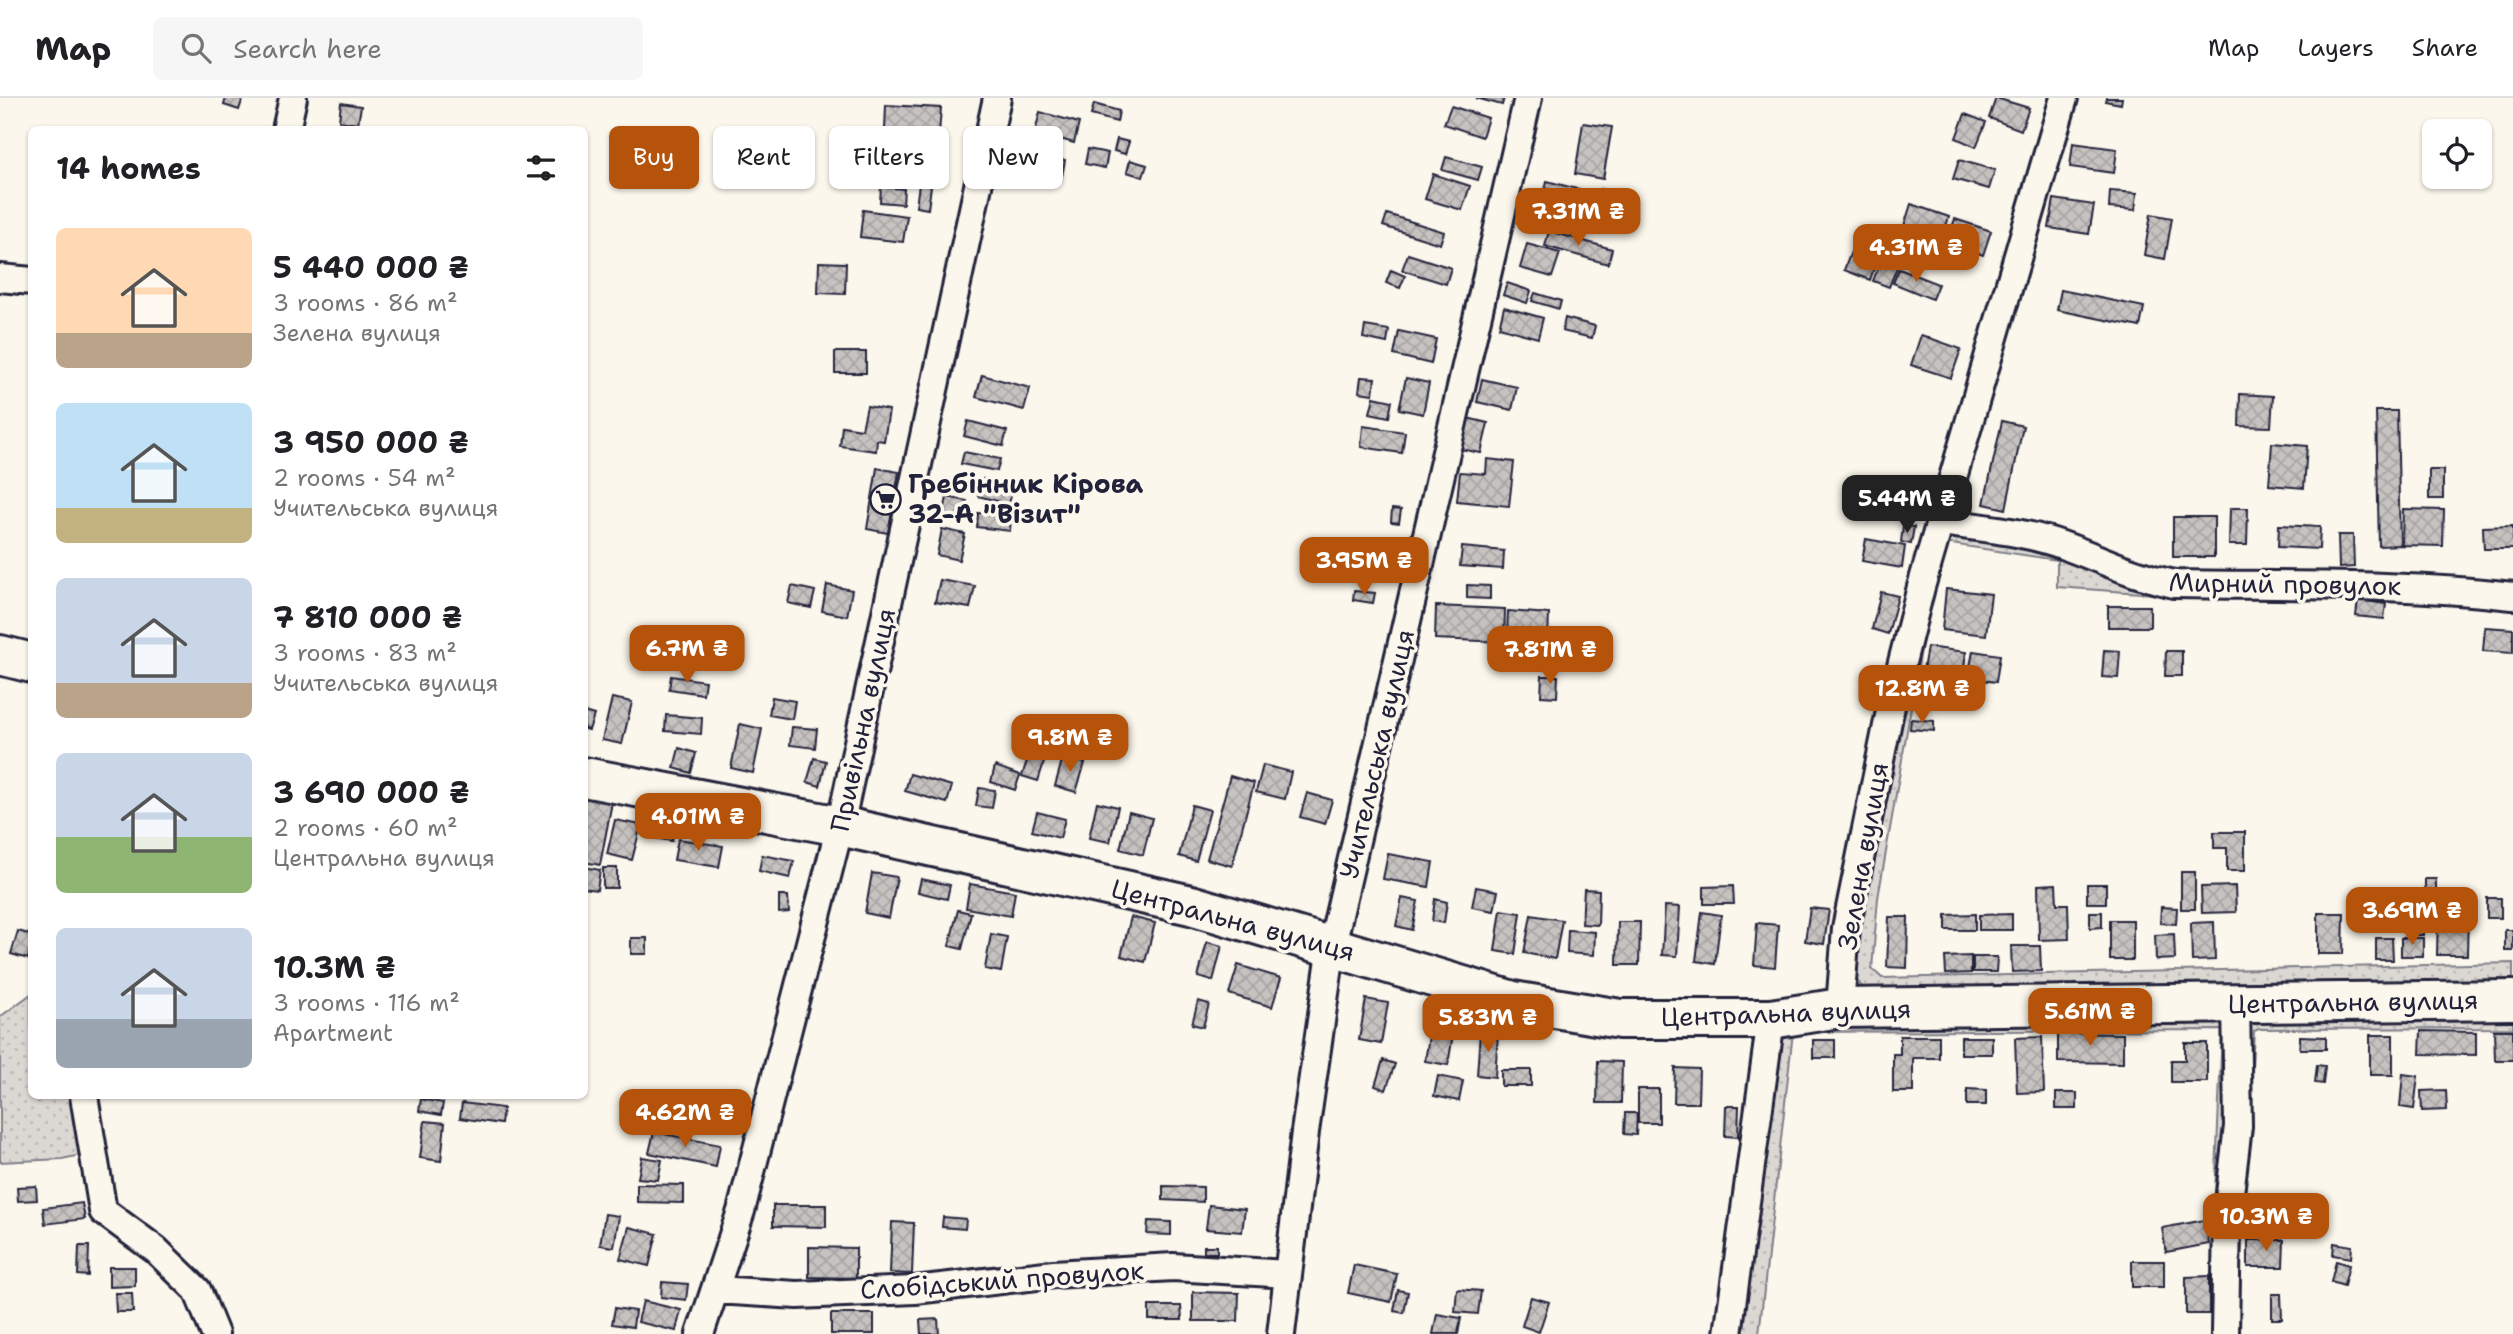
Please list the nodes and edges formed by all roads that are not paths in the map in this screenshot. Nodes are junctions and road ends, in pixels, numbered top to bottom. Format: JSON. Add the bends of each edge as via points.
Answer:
{"nodes":[{"id":1,"x":293,"y":98,"type":"edge"},
{"id":2,"x":997,"y":98,"type":"edge"},
{"id":3,"x":1528,"y":98,"type":"edge"},
{"id":4,"x":2064,"y":98,"type":"edge"},
{"id":5,"x":287,"y":126,"type":"edge"},
{"id":6,"x":0,"y":278,"type":"edge"},
{"id":7,"x":28,"y":281,"type":"edge"},
{"id":8,"x":1940,"y":522,"type":"junction"},
{"id":9,"x":2513,"y":596,"type":"edge"},
{"id":10,"x":0,"y":655,"type":"edge"},
{"id":11,"x":28,"y":662,"type":"edge"},
{"id":12,"x":588,"y":778,"type":"edge"},
{"id":13,"x":840,"y":826,"type":"junction"},
{"id":14,"x":1332,"y":945,"type":"junction"},
{"id":15,"x":2513,"y":1000,"type":"edge"},
{"id":16,"x":2236,"y":1003,"type":"junction"},
{"id":17,"x":1840,"y":1008,"type":"junction"},
{"id":18,"x":1771,"y":1019,"type":"junction"},
{"id":19,"x":84,"y":1099,"type":"edge"},
{"id":20,"x":1288,"y":1274,"type":"junction"},
{"id":21,"x":716,"y":1290,"type":"junction"},
{"id":22,"x":215,"y":1334,"type":"edge"},
{"id":23,"x":700,"y":1334,"type":"edge"},
{"id":24,"x":1281,"y":1334,"type":"edge"},
{"id":25,"x":1728,"y":1334,"type":"edge"},
{"id":26,"x":2225,"y":1334,"type":"edge"}],
"edges":[{"from":1,"to":5,"type":"street"},
{"from":2,"to":13,"type":"street","name":"Привільна вулиця"},
{"from":3,"to":14,"type":"street","name":"Учительська вулиця"},
{"from":4,"to":8,"type":"street","name":"Зелена вулиця"},
{"from":6,"to":7,"type":"street"},
{"from":8,"to":9,"type":"street","name":"Мирний провулок","via":[[2025,534],[2141,577],[2174,584],[2381,585]]},
{"from":8,"to":17,"type":"street","name":"Зелена вулиця","via":[[1891,706],[1846,928]]},
{"from":10,"to":11,"type":"street"},
{"from":12,"to":13,"type":"street","name":"Центральна вулиця"},
{"from":13,"to":14,"type":"street","name":"Центральна вулиця","via":[[1191,905]]},
{"from":13,"to":21,"type":"street","name":"Привільна вулиця","via":[[741,1211]]},
{"from":14,"to":18,"type":"street","name":"Центральна вулиця","via":[[1513,1001],[1620,1019]]},
{"from":14,"to":20,"type":"street","name":"Учительська вулиця"},
{"from":15,"to":16,"type":"street","name":"Центральна вулиця"},
{"from":16,"to":17,"type":"street","name":"Центральна вулиця"},
{"from":16,"to":26,"type":"street","via":[[2238,1126],[2227,1219]]},
{"from":17,"to":18,"type":"street","name":"Центральна вулиця"},
{"from":18,"to":25,"type":"street"},
{"from":19,"to":22,"type":"street","via":[[103,1211],[156,1250],[197,1290]]},
{"from":20,"to":21,"type":"street","name":"Слобідський провулок","via":[[1173,1268],[1054,1274],[902,1290],[797,1295]]},
{"from":20,"to":24,"type":"street","name":"Учительська вулиця"},
{"from":21,"to":23,"type":"street","name":"Привільна вулиця"}]}
